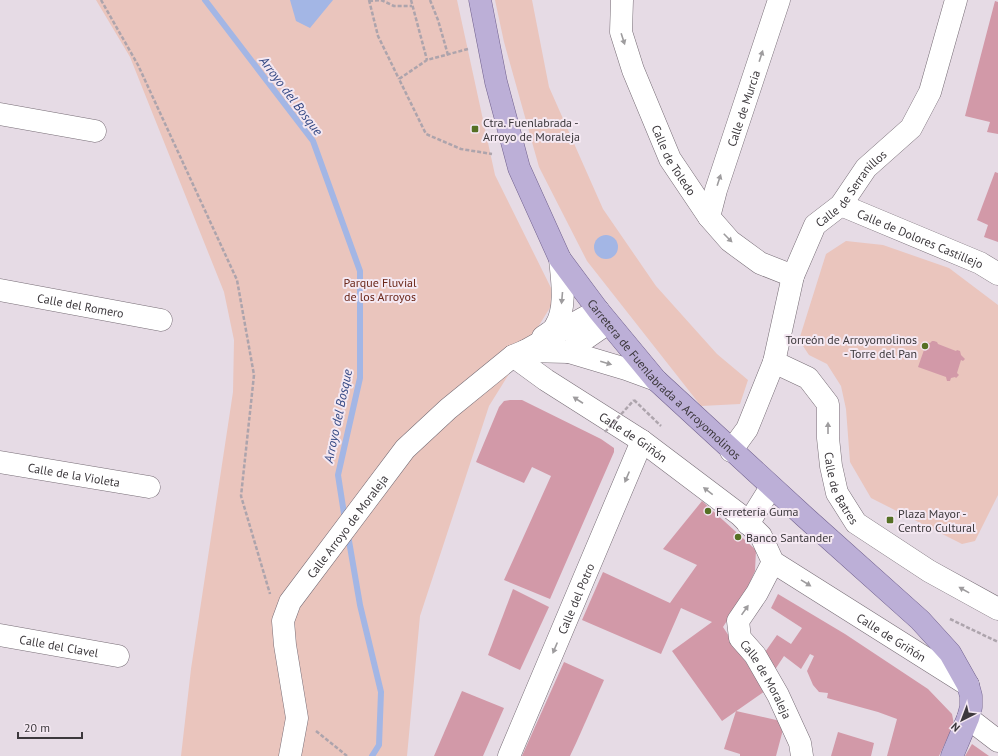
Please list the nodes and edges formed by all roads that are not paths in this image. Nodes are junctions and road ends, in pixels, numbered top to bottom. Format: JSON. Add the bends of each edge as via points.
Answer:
{"nodes":[{"id":1,"x":480,"y":0,"type":"edge"},
{"id":2,"x":622,"y":0,"type":"edge"},
{"id":3,"x":780,"y":0,"type":"edge"},
{"id":4,"x":956,"y":0,"type":"edge"},
{"id":5,"x":0,"y":114,"type":"edge"},
{"id":6,"x":95,"y":131,"type":"dead end"},
{"id":7,"x":841,"y":205,"type":"junction"},
{"id":8,"x":709,"y":217,"type":"junction"},
{"id":9,"x":560,"y":259,"type":"junction"},
{"id":10,"x":998,"y":274,"type":"edge"},
{"id":11,"x":793,"y":276,"type":"junction"},
{"id":12,"x":0,"y":290,"type":"edge"},
{"id":13,"x":603,"y":316,"type":"junction"},
{"id":14,"x":161,"y":320,"type":"dead end"},
{"id":15,"x":569,"y":352,"type":"junction"},
{"id":16,"x":519,"y":353,"type":"junction"},
{"id":17,"x":774,"y":362,"type":"junction"},
{"id":18,"x":656,"y":380,"type":"junction"},
{"id":19,"x":642,"y":441,"type":"junction"},
{"id":20,"x":731,"y":450,"type":"junction"},
{"id":21,"x":0,"y":462,"type":"edge"},
{"id":22,"x":149,"y":487,"type":"dead end"},
{"id":23,"x":771,"y":487,"type":"junction"},
{"id":24,"x":748,"y":524,"type":"junction"},
{"id":25,"x":773,"y":562,"type":"junction"},
{"id":26,"x":998,"y":609,"type":"edge"},
{"id":27,"x":0,"y":635,"type":"edge"},
{"id":28,"x":118,"y":656,"type":"dead end"},
{"id":29,"x":968,"y":685,"type":"junction"},
{"id":30,"x":968,"y":718,"type":"junction"},
{"id":31,"x":998,"y":725,"type":"edge"},
{"id":32,"x":998,"y":741,"type":"edge"},
{"id":33,"x":290,"y":756,"type":"edge"},
{"id":34,"x":509,"y":756,"type":"edge"},
{"id":35,"x":802,"y":756,"type":"edge"},
{"id":36,"x":952,"y":756,"type":"edge"}],
"edges":[{"from":1,"to":9,"type":"main road","name":"Carretera de Fuenlabrada a Arroyomolinos","via":[[496,82],[519,168]]},
{"from":2,"to":8,"type":"street","name":"Calle de Toledo","one_way":true,"via":[[621,32],[633,70],[670,159]]},
{"from":8,"to":3,"type":"street","name":"Calle de Murcia","one_way":true},
{"from":4,"to":7,"type":"street","name":"Calle de Serranillos","via":[[930,92],[912,128],[866,168]]},
{"from":5,"to":6,"type":"street"},
{"from":7,"to":10,"type":"street","name":"Calle de Dolores Castillejo","via":[[980,263]]},
{"from":7,"to":11,"type":"street","name":"Calle de Serranillos","via":[[815,225]]},
{"from":8,"to":11,"type":"street","name":"Calle de Toledo","one_way":true,"via":[[730,241],[760,263]]},
{"from":9,"to":13,"type":"main road","name":"Carretera de Fuenlabrada a Arroyomolinos"},
{"from":9,"to":16,"type":"street","one_way":true,"via":[[563,287],[561,310],[555,328]]},
{"from":11,"to":17,"type":"street","name":"Calle de Serranillos"},
{"from":12,"to":14,"type":"street","name":"Calle del Romero"},
{"from":13,"to":15,"type":"street"},
{"from":13,"to":16,"type":"street"},
{"from":13,"to":18,"type":"main road","name":"Carretera de Fuenlabrada a Arroyomolinos"},
{"from":15,"to":16,"type":"street"},
{"from":15,"to":18,"type":"street","one_way":true},
{"from":19,"to":16,"type":"street","name":"Calle de Griñón","one_way":true,"via":[[546,380]]},
{"from":16,"to":33,"type":"street","name":"Calle Arroyo de Moraleja","via":[[496,368],[405,449],[281,601],[297,718]]},
{"from":17,"to":20,"type":"street","name":"Calle de Serranillos","via":[[747,429]]},
{"from":26,"to":17,"type":"street","name":"Calle de Batres","one_way":true,"via":[[929,571],[856,523],[837,493],[828,438],[828,404],[808,378]]},
{"from":18,"to":20,"type":"main road","name":"Carretera de Fuenlabrada a Arroyomolinos"},
{"from":24,"to":19,"type":"street","name":"Calle de Griñón","one_way":true,"via":[[740,515]]},
{"from":19,"to":34,"type":"street","name":"Calle del Potro","one_way":true},
{"from":20,"to":23,"type":"main road","name":"Carretera de Fuenlabrada a Arroyomolinos"},
{"from":21,"to":22,"type":"street","name":"Calle de la Violeta"},
{"from":23,"to":24,"type":"street"},
{"from":23,"to":29,"type":"main road","name":"Carretera de Fuenlabrada a Arroyomolinos","via":[[920,620],[950,653]]},
{"from":24,"to":25,"type":"street","name":"Calle de Griñón","via":[[761,536]]},
{"from":25,"to":29,"type":"street","name":"Calle de Griñón","one_way":true},
{"from":35,"to":25,"type":"street","name":"Calle de Moraleja","one_way":true,"via":[[800,743],[778,695],[755,655],[740,638],[738,621],[757,593]]},
{"from":27,"to":28,"type":"street","name":"Calle del Clavel"},
{"from":29,"to":30,"type":"main road","via":[[971,696]]},
{"from":30,"to":31,"type":"street"},
{"from":30,"to":32,"type":"street"},
{"from":30,"to":36,"type":"main road"}]}
